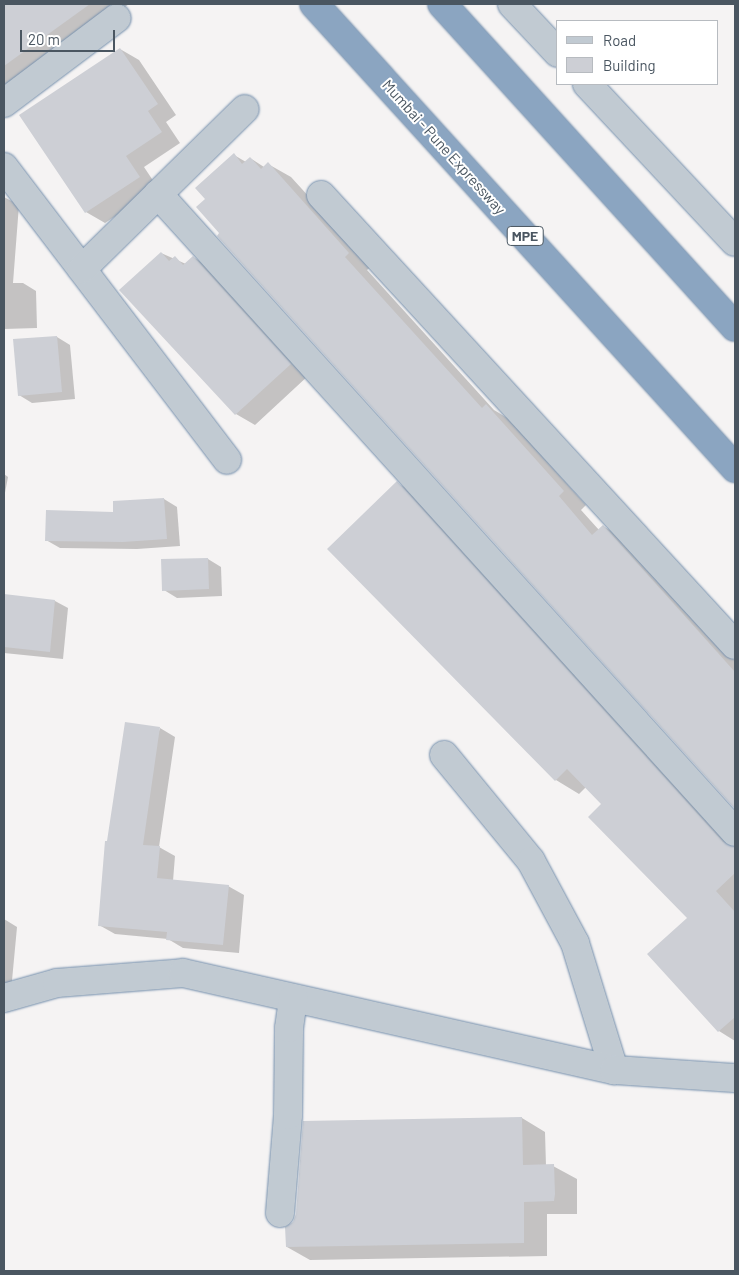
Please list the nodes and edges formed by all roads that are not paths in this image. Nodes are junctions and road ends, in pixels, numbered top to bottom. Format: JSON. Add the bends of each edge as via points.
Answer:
{"nodes":[{"id":1,"x":314,"y":4,"type":"edge"},
{"id":2,"x":442,"y":4,"type":"edge"},
{"id":3,"x":512,"y":4,"type":"edge"},
{"id":4,"x":117,"y":18,"type":"dead end"},
{"id":5,"x":556,"y":51,"type":"edge"},
{"id":6,"x":588,"y":85,"type":"edge"},
{"id":7,"x":4,"y":103,"type":"edge"},
{"id":8,"x":245,"y":109,"type":"dead end"},
{"id":9,"x":4,"y":167,"type":"edge"},
{"id":10,"x":158,"y":194,"type":"junction"},
{"id":11,"x":321,"y":194,"type":"dead end"},
{"id":12,"x":735,"y":242,"type":"edge"},
{"id":13,"x":82,"y":269,"type":"junction"},
{"id":14,"x":735,"y":327,"type":"edge"},
{"id":15,"x":227,"y":460,"type":"dead end"},
{"id":16,"x":735,"y":468,"type":"edge"},
{"id":17,"x":735,"y":645,"type":"edge"},
{"id":18,"x":444,"y":755,"type":"dead end"},
{"id":19,"x":735,"y":832,"type":"edge"},
{"id":20,"x":4,"y":998,"type":"edge"},
{"id":21,"x":293,"y":998,"type":"junction"},
{"id":22,"x":614,"y":1070,"type":"junction"},
{"id":23,"x":735,"y":1078,"type":"edge"},
{"id":24,"x":280,"y":1214,"type":"dead end"}],
"edges":[{"from":1,"to":16,"type":"highway","name":"Mumbai - Pune Expressway","number":"MPE"},
{"from":2,"to":14,"type":"highway"},
{"from":3,"to":5,"type":"street"},
{"from":4,"to":7,"type":"street"},
{"from":6,"to":12,"type":"street"},
{"from":8,"to":10,"type":"street"},
{"from":9,"to":13,"type":"street"},
{"from":10,"to":13,"type":"street"},
{"from":10,"to":19,"type":"street"},
{"from":11,"to":17,"type":"street"},
{"from":13,"to":15,"type":"street"},
{"from":18,"to":22,"type":"street","via":[[531,861],[575,943]]},
{"from":20,"to":21,"type":"street","via":[[57,982],[183,973]]},
{"from":21,"to":22,"type":"street"},
{"from":21,"to":24,"type":"street"},
{"from":22,"to":23,"type":"street"}]}
